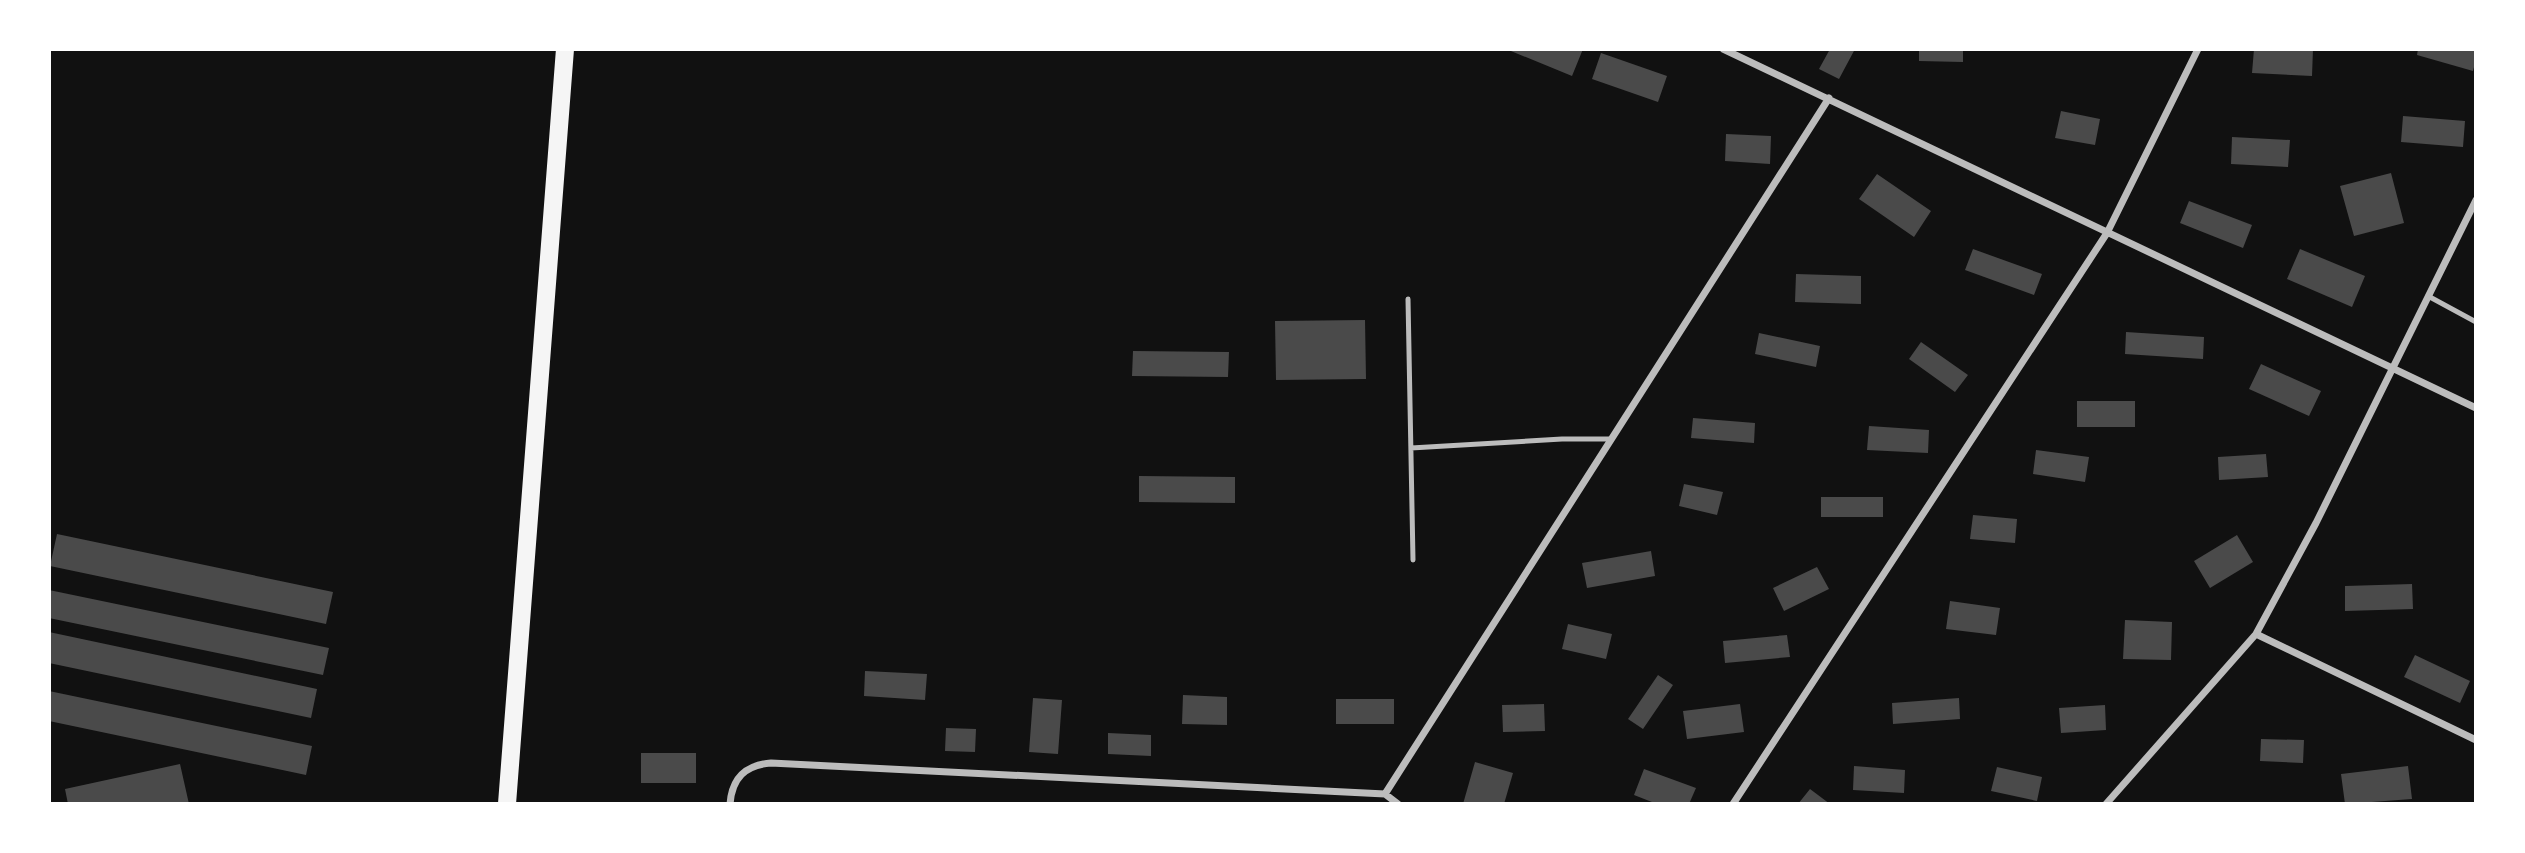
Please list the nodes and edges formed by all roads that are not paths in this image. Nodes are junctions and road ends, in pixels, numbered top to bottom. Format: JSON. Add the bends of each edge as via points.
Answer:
{"nodes":[{"id":1,"x":565,"y":49,"type":"edge"},
{"id":2,"x":1723,"y":49,"type":"edge"},
{"id":3,"x":2198,"y":49,"type":"edge"},
{"id":4,"x":1829,"y":98,"type":"junction"},
{"id":5,"x":2476,"y":200,"type":"edge"},
{"id":6,"x":2107,"y":233,"type":"junction"},
{"id":7,"x":2428,"y":296,"type":"junction"},
{"id":8,"x":1408,"y":299,"type":"dead end"},
{"id":9,"x":2476,"y":322,"type":"edge"},
{"id":10,"x":2392,"y":368,"type":"junction"},
{"id":11,"x":2476,"y":408,"type":"edge"},
{"id":12,"x":1611,"y":439,"type":"junction"},
{"id":13,"x":1411,"y":448,"type":"junction"},
{"id":14,"x":1413,"y":560,"type":"dead end"},
{"id":15,"x":2256,"y":634,"type":"junction"},
{"id":16,"x":2476,"y":740,"type":"edge"},
{"id":17,"x":1385,"y":794,"type":"junction"},
{"id":18,"x":507,"y":804,"type":"edge"},
{"id":19,"x":730,"y":804,"type":"edge"},
{"id":20,"x":1398,"y":804,"type":"edge"},
{"id":21,"x":1733,"y":804,"type":"edge"},
{"id":22,"x":2106,"y":804,"type":"edge"}],
"edges":[{"from":1,"to":18,"type":"highway"},
{"from":2,"to":4,"type":"street"},
{"from":3,"to":6,"type":"street"},
{"from":4,"to":6,"type":"street"},
{"from":4,"to":12,"type":"street"},
{"from":5,"to":7,"type":"street"},
{"from":6,"to":10,"type":"street"},
{"from":6,"to":21,"type":"street"},
{"from":7,"to":9,"type":"lane"},
{"from":7,"to":10,"type":"street"},
{"from":8,"to":13,"type":"lane"},
{"from":10,"to":11,"type":"street"},
{"from":10,"to":15,"type":"street"},
{"from":12,"to":13,"type":"lane"},
{"from":12,"to":17,"type":"street"},
{"from":13,"to":14,"type":"lane"},
{"from":15,"to":16,"type":"street"},
{"from":15,"to":22,"type":"street"},
{"from":17,"to":19,"type":"street","via":[[771,764],[753,766],[739,775]]},
{"from":17,"to":20,"type":"street"}]}
